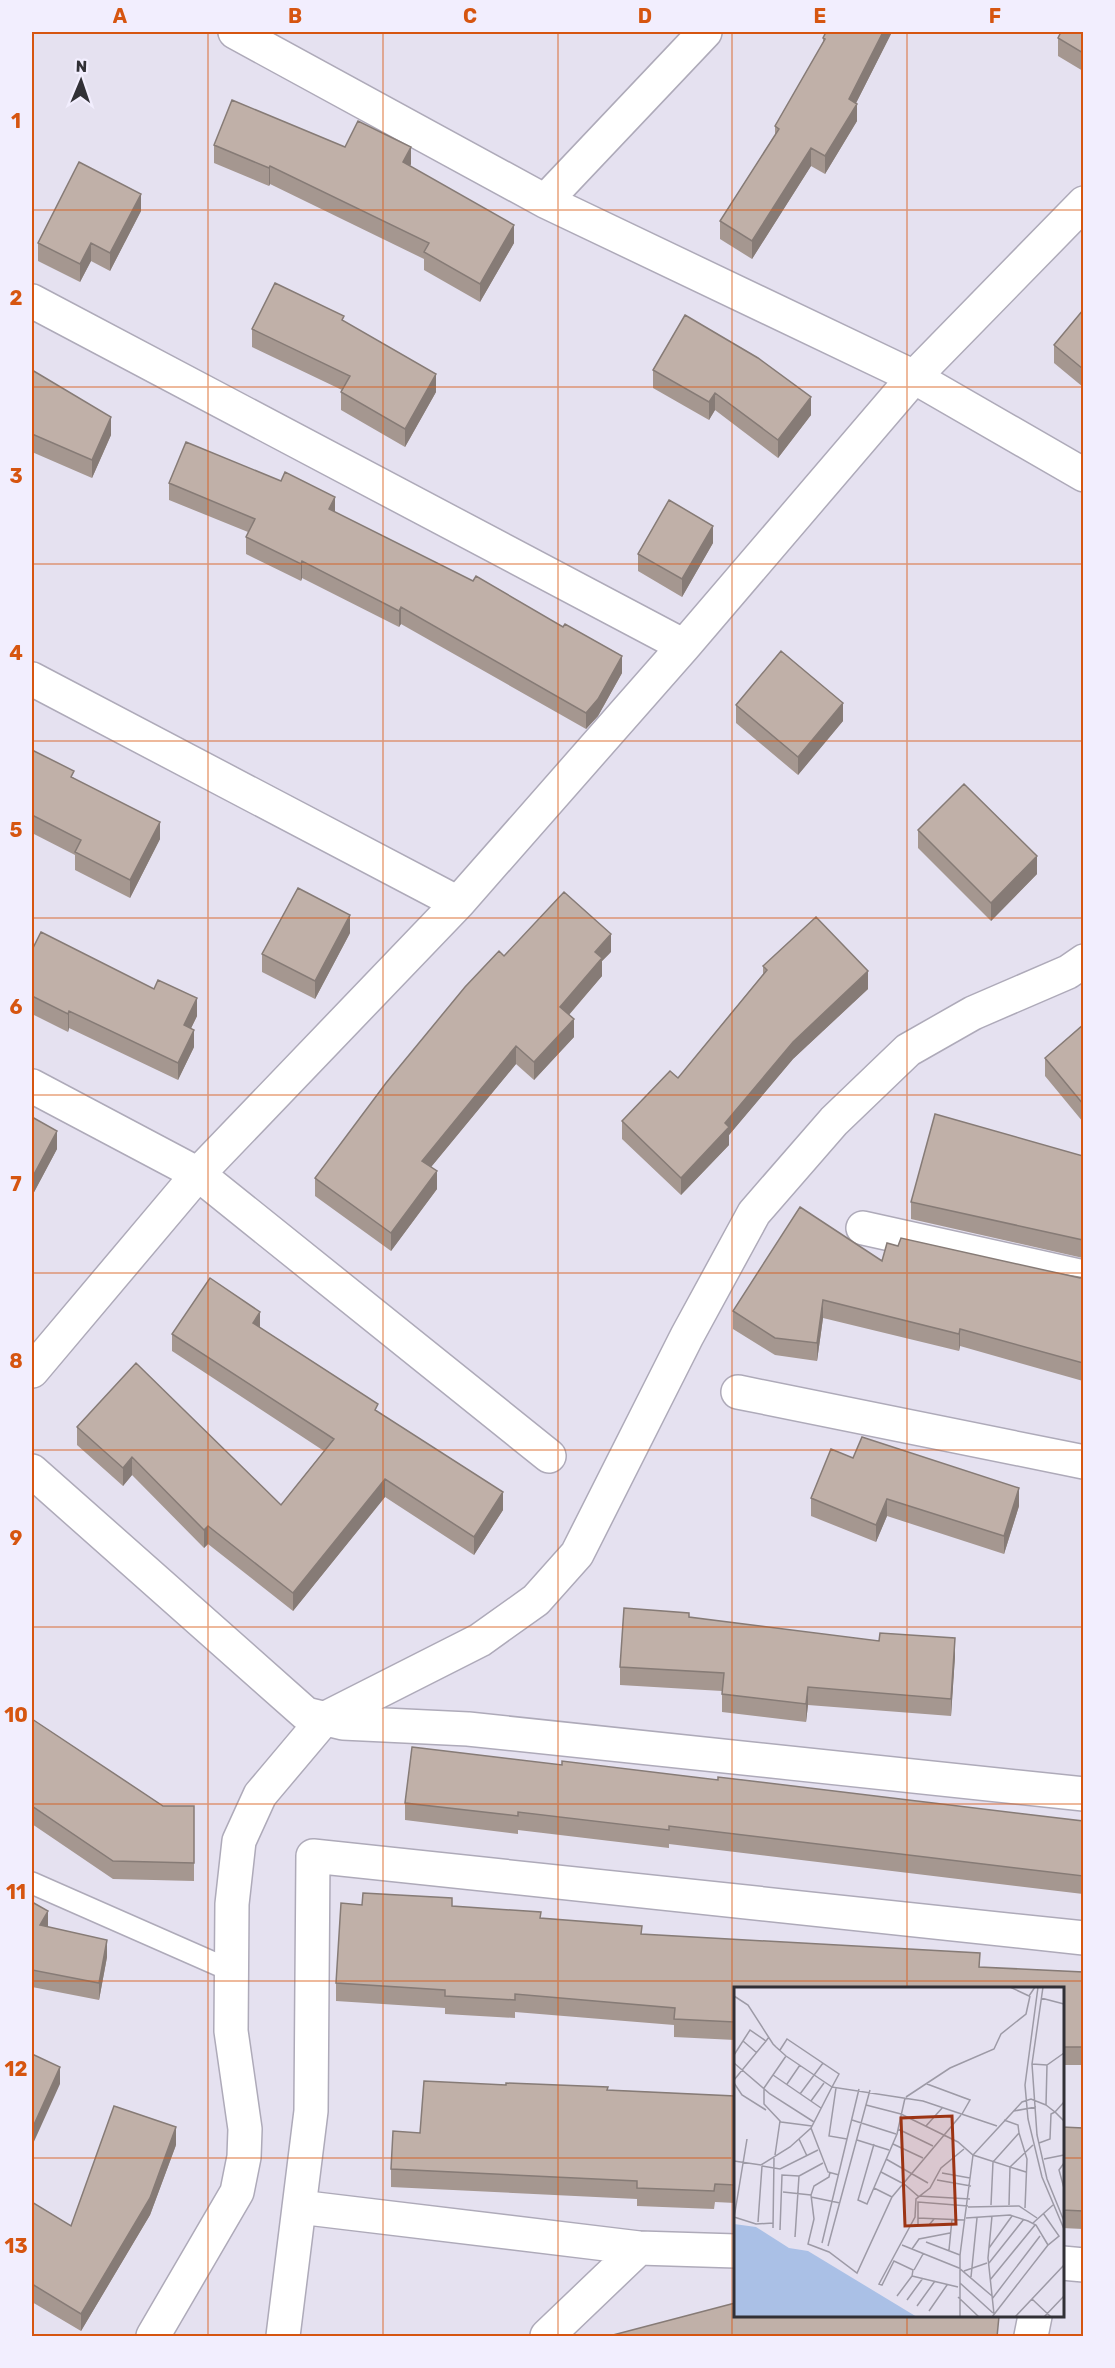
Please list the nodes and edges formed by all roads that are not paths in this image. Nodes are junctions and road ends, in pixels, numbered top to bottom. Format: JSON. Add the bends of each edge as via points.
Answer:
{"nodes":[{"id":1,"x":235,"y":32,"type":"edge"},
{"id":2,"x":705,"y":32,"type":"edge"},
{"id":3,"x":545,"y":201,"type":"junction"},
{"id":4,"x":1083,"y":203,"type":"edge"},
{"id":5,"x":32,"y":302,"type":"edge"},
{"id":6,"x":914,"y":377,"type":"junction"},
{"id":7,"x":1083,"y":475,"type":"edge"},
{"id":8,"x":684,"y":646,"type":"junction"},
{"id":9,"x":32,"y":679,"type":"edge"},
{"id":10,"x":458,"y":903,"type":"junction"},
{"id":11,"x":1083,"y":961,"type":"edge"},
{"id":12,"x":32,"y":1086,"type":"edge"},
{"id":13,"x":198,"y":1174,"type":"junction"},
{"id":14,"x":863,"y":1228,"type":"dead end"},
{"id":15,"x":1083,"y":1277,"type":"edge"},
{"id":16,"x":32,"y":1371,"type":"edge"},
{"id":17,"x":738,"y":1392,"type":"dead end"},
{"id":18,"x":549,"y":1456,"type":"dead end"},
{"id":19,"x":1083,"y":1462,"type":"edge"},
{"id":20,"x":32,"y":1472,"type":"edge"},
{"id":21,"x":324,"y":1719,"type":"junction"},
{"id":22,"x":1083,"y":1794,"type":"edge"},
{"id":23,"x":32,"y":1883,"type":"edge"},
{"id":24,"x":1083,"y":1938,"type":"edge"},
{"id":25,"x":232,"y":1971,"type":"junction"},
{"id":26,"x":298,"y":2207,"type":"junction"},
{"id":27,"x":639,"y":2248,"type":"junction"},
{"id":28,"x":734,"y":2251,"type":"edge"},
{"id":29,"x":1064,"y":2263,"type":"edge"},
{"id":30,"x":1083,"y":2265,"type":"edge"},
{"id":31,"x":1035,"y":2317,"type":"edge"},
{"id":32,"x":153,"y":2337,"type":"edge"},
{"id":33,"x":283,"y":2337,"type":"edge"},
{"id":34,"x":547,"y":2337,"type":"edge"},
{"id":35,"x":1031,"y":2337,"type":"edge"}],
"edges":[{"from":1,"to":3,"type":"street"},
{"from":2,"to":3,"type":"street"},
{"from":3,"to":6,"type":"street"},
{"from":4,"to":6,"type":"street"},
{"from":5,"to":8,"type":"street"},
{"from":6,"to":7,"type":"street"},
{"from":6,"to":8,"type":"street"},
{"from":8,"to":10,"type":"street"},
{"from":9,"to":10,"type":"street"},
{"from":10,"to":13,"type":"street"},
{"from":11,"to":21,"type":"street","via":[[1068,972],[973,1012],[908,1050],[834,1121],[754,1213],[577,1554],[536,1600],[480,1640]]},
{"from":12,"to":13,"type":"street"},
{"from":13,"to":16,"type":"street"},
{"from":13,"to":18,"type":"street"},
{"from":14,"to":15,"type":"street"},
{"from":17,"to":19,"type":"street"},
{"from":20,"to":21,"type":"street","via":[[306,1714]]},
{"from":21,"to":22,"type":"street","via":[[468,1729]]},
{"from":21,"to":25,"type":"street","via":[[260,1795],[239,1841],[232,1904]]},
{"from":23,"to":25,"type":"lane"},
{"from":24,"to":26,"type":"street","via":[[313,1856],[311,2111]]},
{"from":25,"to":32,"type":"street","via":[[231,2031],[245,2129],[237,2192]]},
{"from":26,"to":27,"type":"street"},
{"from":26,"to":33,"type":"street"},
{"from":27,"to":28,"type":"street"},
{"from":27,"to":34,"type":"street"},
{"from":29,"to":30,"type":"street"},
{"from":31,"to":35,"type":"street"}]}
